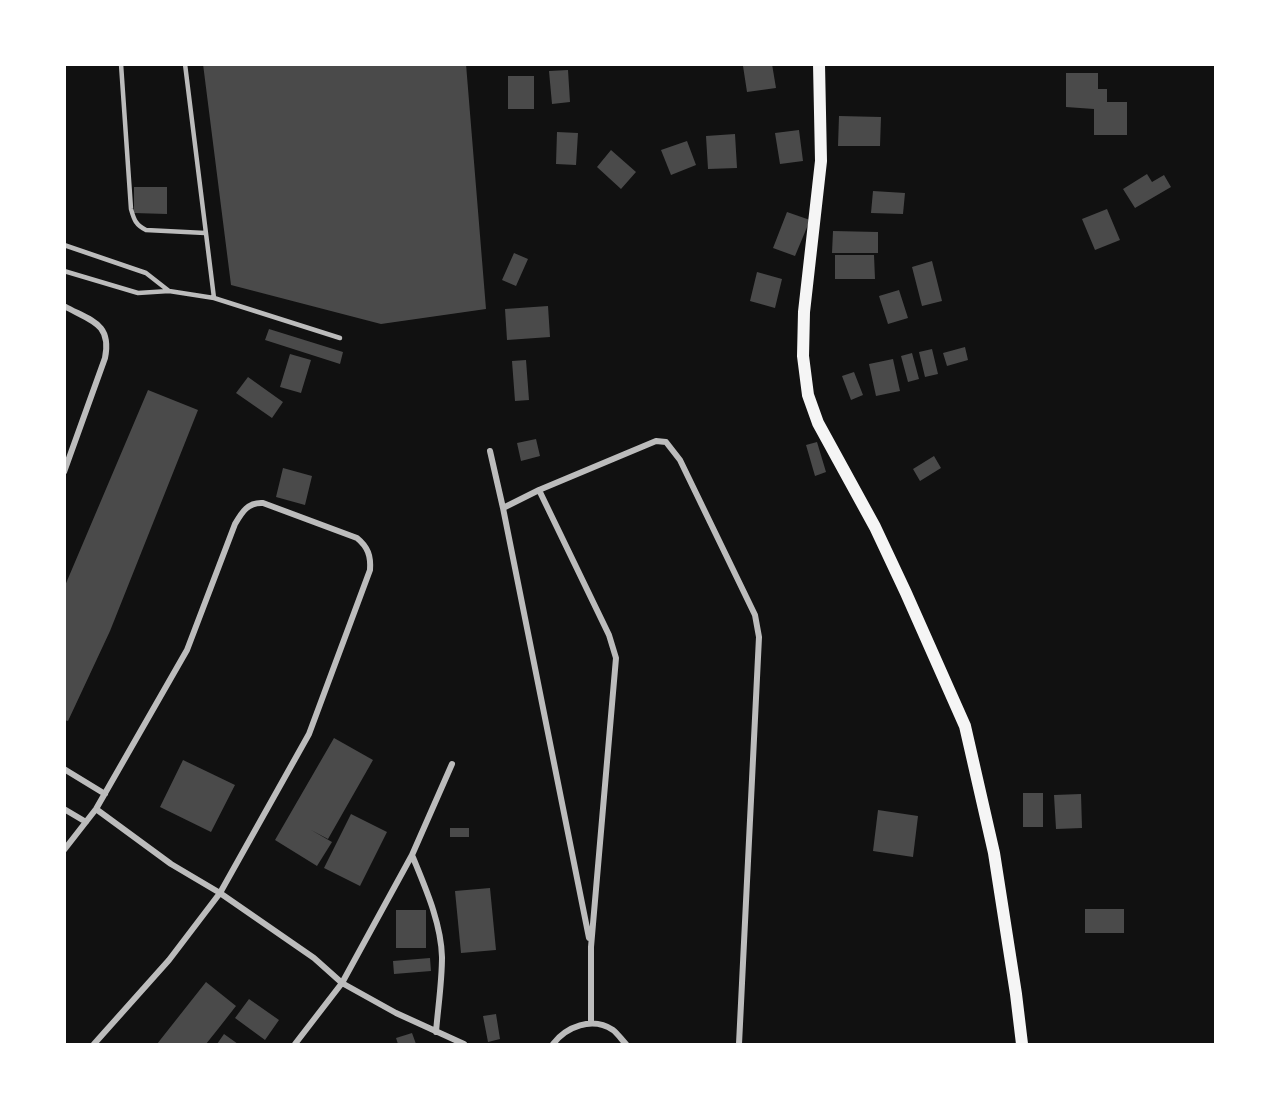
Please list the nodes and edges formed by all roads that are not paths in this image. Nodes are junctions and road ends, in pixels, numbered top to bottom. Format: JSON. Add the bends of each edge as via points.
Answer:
{"nodes":[{"id":1,"x":121,"y":64,"type":"edge"},
{"id":2,"x":185,"y":64,"type":"edge"},
{"id":3,"x":819,"y":64,"type":"edge"},
{"id":4,"x":205,"y":232,"type":"junction"},
{"id":5,"x":64,"y":245,"type":"edge"},
{"id":6,"x":64,"y":271,"type":"edge"},
{"id":7,"x":169,"y":291,"type":"junction"},
{"id":8,"x":214,"y":298,"type":"junction"},
{"id":9,"x":64,"y":306,"type":"edge"},
{"id":10,"x":340,"y":338,"type":"dead end"},
{"id":11,"x":490,"y":451,"type":"dead end"},
{"id":12,"x":64,"y":472,"type":"edge"},
{"id":13,"x":539,"y":490,"type":"junction"},
{"id":14,"x":503,"y":508,"type":"junction"},
{"id":15,"x":452,"y":765,"type":"dead end"},
{"id":16,"x":64,"y":769,"type":"edge"},
{"id":17,"x":105,"y":794,"type":"junction"},
{"id":18,"x":64,"y":809,"type":"edge"},
{"id":19,"x":96,"y":809,"type":"junction"},
{"id":20,"x":86,"y":822,"type":"junction"},
{"id":21,"x":64,"y":850,"type":"edge"},
{"id":22,"x":412,"y":855,"type":"junction"},
{"id":23,"x":220,"y":892,"type":"junction"},
{"id":24,"x":591,"y":947,"type":"junction"},
{"id":25,"x":342,"y":983,"type":"junction"},
{"id":26,"x":591,"y":1023,"type":"junction"},
{"id":27,"x":436,"y":1032,"type":"junction"},
{"id":28,"x":94,"y":1044,"type":"edge"},
{"id":29,"x":295,"y":1044,"type":"edge"},
{"id":30,"x":464,"y":1044,"type":"edge"},
{"id":31,"x":553,"y":1044,"type":"edge"},
{"id":32,"x":626,"y":1044,"type":"edge"},
{"id":33,"x":739,"y":1044,"type":"edge"},
{"id":34,"x":1022,"y":1044,"type":"edge"}],
"edges":[{"from":1,"to":4,"type":"lane","via":[[134,220],[146,230]]},
{"from":2,"to":4,"type":"lane"},
{"from":3,"to":34,"type":"main road","via":[[821,161],[804,312],[803,356],[808,395],[818,423],[906,592],[965,726],[994,853]]},
{"from":4,"to":8,"type":"lane"},
{"from":5,"to":7,"type":"lane","via":[[146,273]]},
{"from":6,"to":7,"type":"lane","via":[[138,293]]},
{"from":7,"to":8,"type":"lane"},
{"from":8,"to":10,"type":"lane"},
{"from":9,"to":12,"type":"street","via":[[99,326],[108,344]]},
{"from":11,"to":14,"type":"street"},
{"from":13,"to":14,"type":"street"},
{"from":13,"to":24,"type":"street","via":[[609,635],[616,658]]},
{"from":13,"to":33,"type":"street","via":[[656,441],[666,442],[680,459],[755,615],[759,637]]},
{"from":14,"to":24,"type":"street"},
{"from":15,"to":22,"type":"street"},
{"from":16,"to":17,"type":"street"},
{"from":17,"to":19,"type":"street"},
{"from":17,"to":23,"type":"street","via":[[187,650],[235,524],[245,509],[263,503],[357,538],[370,557],[370,570],[309,734]]},
{"from":18,"to":20,"type":"street"},
{"from":19,"to":20,"type":"street"},
{"from":19,"to":23,"type":"street","via":[[171,864]]},
{"from":20,"to":21,"type":"street"},
{"from":22,"to":25,"type":"street"},
{"from":22,"to":27,"type":"street","via":[[436,919],[442,956]]},
{"from":23,"to":25,"type":"street","via":[[314,958]]},
{"from":23,"to":28,"type":"street","via":[[169,960]]},
{"from":24,"to":26,"type":"street"},
{"from":25,"to":27,"type":"street"},
{"from":25,"to":29,"type":"street"},
{"from":26,"to":31,"type":"street","via":[[570,1028]]},
{"from":26,"to":32,"type":"street","via":[[612,1030]]},
{"from":27,"to":30,"type":"street"}]}
